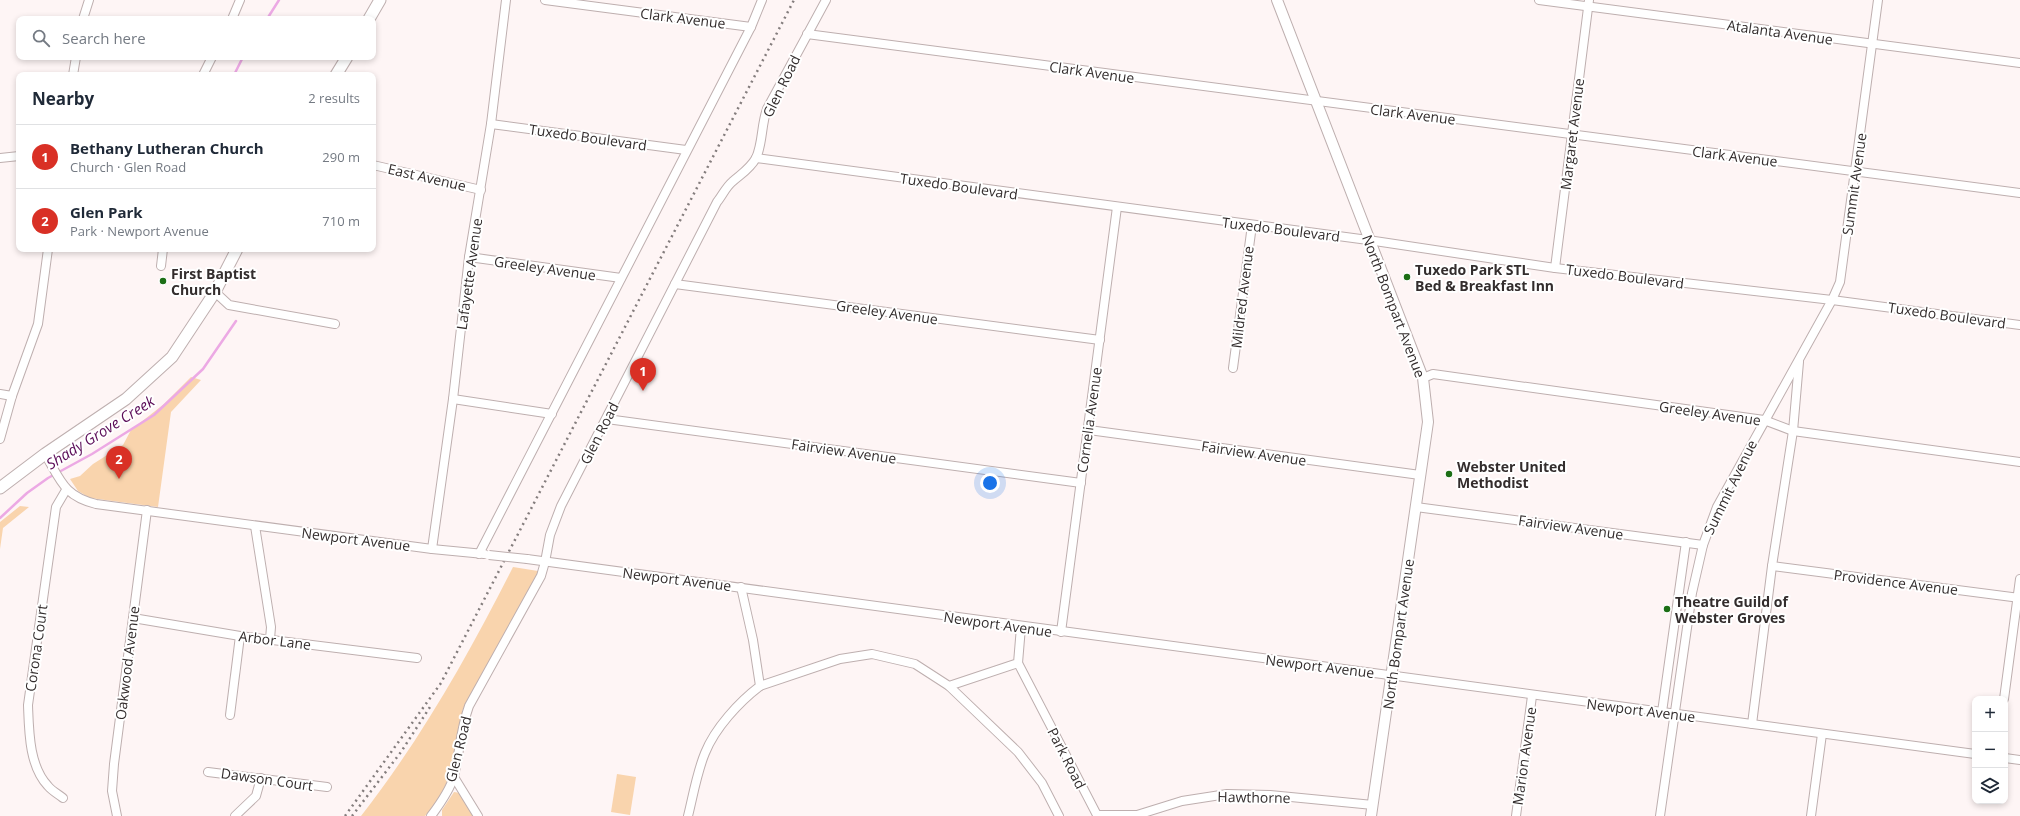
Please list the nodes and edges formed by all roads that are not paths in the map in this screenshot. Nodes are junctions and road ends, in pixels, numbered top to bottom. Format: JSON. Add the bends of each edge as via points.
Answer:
{"nodes":[{"id":1,"x":89,"y":0,"type":"edge"},
{"id":2,"x":240,"y":0,"type":"edge"},
{"id":3,"x":380,"y":0,"type":"edge"},
{"id":4,"x":506,"y":0,"type":"edge"},
{"id":5,"x":545,"y":0,"type":"edge"},
{"id":6,"x":762,"y":0,"type":"edge"},
{"id":7,"x":826,"y":0,"type":"edge"},
{"id":8,"x":1277,"y":0,"type":"edge"},
{"id":9,"x":1539,"y":0,"type":"edge"},
{"id":10,"x":1878,"y":0,"type":"edge"},
{"id":11,"x":1589,"y":3,"type":"edge"},
{"id":12,"x":84,"y":16,"type":"edge"},
{"id":13,"x":233,"y":16,"type":"edge"},
{"id":14,"x":371,"y":16,"type":"edge"},
{"id":15,"x":751,"y":27,"type":"junction"},
{"id":16,"x":807,"y":34,"type":"junction"},
{"id":17,"x":1872,"y":44,"type":"junction"},
{"id":18,"x":76,"y":60,"type":"edge"},
{"id":19,"x":210,"y":60,"type":"edge"},
{"id":20,"x":345,"y":60,"type":"edge"},
{"id":21,"x":2020,"y":63,"type":"edge"},
{"id":22,"x":74,"y":72,"type":"edge"},
{"id":23,"x":204,"y":72,"type":"edge"},
{"id":24,"x":338,"y":72,"type":"edge"},
{"id":25,"x":1316,"y":101,"type":"junction"},
{"id":26,"x":491,"y":124,"type":"junction"},
{"id":27,"x":1571,"y":134,"type":"junction"},
{"id":28,"x":686,"y":150,"type":"junction"},
{"id":29,"x":16,"y":156,"type":"edge"},
{"id":30,"x":0,"y":158,"type":"edge"},
{"id":31,"x":756,"y":158,"type":"junction"},
{"id":32,"x":376,"y":166,"type":"edge"},
{"id":33,"x":1855,"y":171,"type":"junction"},
{"id":34,"x":481,"y":190,"type":"junction"},
{"id":35,"x":2020,"y":193,"type":"edge"},
{"id":36,"x":1117,"y":208,"type":"junction"},
{"id":37,"x":1252,"y":225,"type":"junction"},
{"id":38,"x":1368,"y":240,"type":"junction"},
{"id":39,"x":48,"y":252,"type":"edge"},
{"id":40,"x":163,"y":252,"type":"edge"},
{"id":41,"x":235,"y":252,"type":"edge"},
{"id":42,"x":470,"y":258,"type":"junction"},
{"id":43,"x":161,"y":266,"type":"dead end"},
{"id":44,"x":1555,"y":268,"type":"junction"},
{"id":45,"x":621,"y":278,"type":"junction"},
{"id":46,"x":675,"y":284,"type":"junction"},
{"id":47,"x":215,"y":292,"type":"junction"},
{"id":48,"x":1832,"y":300,"type":"junction"},
{"id":49,"x":335,"y":324,"type":"dead end"},
{"id":50,"x":2020,"y":325,"type":"edge"},
{"id":51,"x":1100,"y":340,"type":"junction"},
{"id":52,"x":1799,"y":358,"type":"junction"},
{"id":53,"x":1233,"y":368,"type":"dead end"},
{"id":54,"x":1423,"y":378,"type":"junction"},
{"id":55,"x":0,"y":394,"type":"edge"},
{"id":56,"x":12,"y":396,"type":"junction"},
{"id":57,"x":453,"y":399,"type":"junction"},
{"id":58,"x":552,"y":414,"type":"junction"},
{"id":59,"x":606,"y":419,"type":"junction"},
{"id":60,"x":1764,"y":420,"type":"junction"},
{"id":61,"x":1088,"y":430,"type":"junction"},
{"id":62,"x":1793,"y":431,"type":"junction"},
{"id":63,"x":0,"y":439,"type":"edge"},
{"id":64,"x":45,"y":454,"type":"junction"},
{"id":65,"x":2020,"y":462,"type":"edge"},
{"id":66,"x":1420,"y":475,"type":"junction"},
{"id":67,"x":1081,"y":483,"type":"junction"},
{"id":68,"x":0,"y":488,"type":"edge"},
{"id":69,"x":66,"y":490,"type":"junction"},
{"id":70,"x":1416,"y":507,"type":"junction"},
{"id":71,"x":147,"y":510,"type":"junction"},
{"id":72,"x":255,"y":526,"type":"junction"},
{"id":73,"x":1686,"y":542,"type":"junction"},
{"id":74,"x":1703,"y":545,"type":"junction"},
{"id":75,"x":432,"y":549,"type":"junction"},
{"id":76,"x":479,"y":554,"type":"junction"},
{"id":77,"x":545,"y":562,"type":"junction"},
{"id":78,"x":1772,"y":566,"type":"junction"},
{"id":79,"x":2020,"y":579,"type":"edge"},
{"id":80,"x":741,"y":587,"type":"junction"},
{"id":81,"x":2019,"y":598,"type":"edge"},
{"id":82,"x":133,"y":618,"type":"junction"},
{"id":83,"x":1021,"y":627,"type":"junction"},
{"id":84,"x":1061,"y":632,"type":"junction"},
{"id":85,"x":240,"y":636,"type":"junction"},
{"id":86,"x":270,"y":639,"type":"junction"},
{"id":87,"x":417,"y":658,"type":"dead end"},
{"id":88,"x":1018,"y":663,"type":"junction"},
{"id":89,"x":1392,"y":675,"type":"junction"},
{"id":90,"x":760,"y":686,"type":"junction"},
{"id":91,"x":949,"y":686,"type":"junction"},
{"id":92,"x":1532,"y":696,"type":"junction"},
{"id":93,"x":2004,"y":696,"type":"edge"},
{"id":94,"x":1662,"y":712,"type":"junction"},
{"id":95,"x":1673,"y":714,"type":"junction"},
{"id":96,"x":230,"y":715,"type":"dead end"},
{"id":97,"x":1752,"y":724,"type":"junction"},
{"id":98,"x":1822,"y":734,"type":"junction"},
{"id":99,"x":1972,"y":754,"type":"edge"},
{"id":100,"x":2008,"y":758,"type":"edge"},
{"id":101,"x":2020,"y":760,"type":"edge"},
{"id":102,"x":208,"y":772,"type":"dead end"},
{"id":103,"x":454,"y":777,"type":"junction"},
{"id":104,"x":261,"y":778,"type":"junction"},
{"id":105,"x":327,"y":787,"type":"dead end"},
{"id":106,"x":63,"y":798,"type":"dead end"},
{"id":107,"x":1373,"y":805,"type":"junction"},
{"id":108,"x":117,"y":816,"type":"edge"},
{"id":109,"x":235,"y":816,"type":"edge"},
{"id":110,"x":431,"y":816,"type":"edge"},
{"id":111,"x":478,"y":816,"type":"edge"},
{"id":112,"x":688,"y":816,"type":"edge"},
{"id":113,"x":1059,"y":816,"type":"edge"},
{"id":114,"x":1096,"y":816,"type":"edge"},
{"id":115,"x":1137,"y":816,"type":"edge"},
{"id":116,"x":1371,"y":816,"type":"edge"},
{"id":117,"x":1516,"y":816,"type":"edge"},
{"id":118,"x":1660,"y":816,"type":"edge"},
{"id":119,"x":1811,"y":816,"type":"edge"}],
"edges":[{"from":1,"to":12,"type":"street"},
{"from":2,"to":13,"type":"street"},
{"from":3,"to":14,"type":"main road"},
{"from":4,"to":26,"type":"street","name":"Lafayette Avenue"},
{"from":5,"to":15,"type":"street","name":"Clark Avenue"},
{"from":6,"to":15,"type":"street"},
{"from":7,"to":16,"type":"street","name":"Glen Road"},
{"from":8,"to":25,"type":"street","name":"North Bompart Avenue"},
{"from":9,"to":11,"type":"street","name":"Atalanta Avenue"},
{"from":10,"to":17,"type":"street","name":"Summit Avenue"},
{"from":11,"to":17,"type":"street","name":"Atalanta Avenue"},
{"from":11,"to":27,"type":"street","name":"Margaret Avenue"},
{"from":15,"to":28,"type":"street"},
{"from":16,"to":25,"type":"street","name":"Clark Avenue"},
{"from":16,"to":31,"type":"street","name":"Glen Road","via":[[767,109]]},
{"from":17,"to":21,"type":"street","name":"Atalanta Avenue"},
{"from":17,"to":33,"type":"street","name":"Summit Avenue"},
{"from":18,"to":22,"type":"street"},
{"from":19,"to":23,"type":"street"},
{"from":20,"to":24,"type":"main road"},
{"from":25,"to":27,"type":"street","name":"Clark Avenue"},
{"from":25,"to":38,"type":"street","name":"North Bompart Avenue"},
{"from":26,"to":28,"type":"street","name":"Tuxedo Boulevard"},
{"from":26,"to":34,"type":"street","name":"Lafayette Avenue"},
{"from":27,"to":33,"type":"street","name":"Clark Avenue"},
{"from":27,"to":44,"type":"street","name":"Margaret Avenue"},
{"from":28,"to":45,"type":"street"},
{"from":29,"to":30,"type":"street"},
{"from":31,"to":36,"type":"street","name":"Tuxedo Boulevard"},
{"from":31,"to":46,"type":"street","name":"Glen Road","via":[[747,170],[731,183],[717,202]]},
{"from":32,"to":34,"type":"street","name":"East Avenue"},
{"from":33,"to":35,"type":"street","name":"Clark Avenue"},
{"from":33,"to":48,"type":"street","name":"Summit Avenue","via":[[1841,274]]},
{"from":34,"to":42,"type":"street","name":"Lafayette Avenue"},
{"from":36,"to":37,"type":"street","name":"Tuxedo Boulevard"},
{"from":36,"to":51,"type":"street","name":"Cornelia Avenue"},
{"from":37,"to":38,"type":"street","name":"Tuxedo Boulevard"},
{"from":37,"to":53,"type":"street","name":"Mildred Avenue"},
{"from":38,"to":44,"type":"street","name":"Tuxedo Boulevard"},
{"from":38,"to":54,"type":"street","name":"North Bompart Avenue"},
{"from":39,"to":56,"type":"street","via":[[38,324]]},
{"from":40,"to":43,"type":"street"},
{"from":41,"to":47,"type":"main road"},
{"from":42,"to":45,"type":"street","name":"Greeley Avenue"},
{"from":42,"to":57,"type":"street","name":"Lafayette Avenue"},
{"from":44,"to":48,"type":"street","name":"Tuxedo Boulevard"},
{"from":45,"to":58,"type":"street"},
{"from":46,"to":51,"type":"street","name":"Greeley Avenue"},
{"from":46,"to":59,"type":"street","name":"Glen Road"},
{"from":47,"to":49,"type":"street","via":[[229,305]]},
{"from":47,"to":64,"type":"main road","via":[[172,357],[126,399]]},
{"from":48,"to":50,"type":"street","name":"Tuxedo Boulevard"},
{"from":48,"to":52,"type":"street","name":"Summit Avenue"},
{"from":51,"to":61,"type":"street","name":"Cornelia Avenue"},
{"from":52,"to":60,"type":"street","name":"Summit Avenue"},
{"from":52,"to":62,"type":"street","name":"Summit Avenue"},
{"from":54,"to":60,"type":"street","name":"Greeley Avenue","via":[[1433,374]]},
{"from":54,"to":66,"type":"street","name":"North Bompart Avenue","via":[[1428,422]]},
{"from":55,"to":56,"type":"street"},
{"from":56,"to":63,"type":"street"},
{"from":57,"to":58,"type":"street"},
{"from":57,"to":75,"type":"street","name":"Lafayette Avenue"},
{"from":58,"to":76,"type":"street"},
{"from":59,"to":67,"type":"street","name":"Fairview Avenue"},
{"from":59,"to":77,"type":"street","name":"Glen Road","via":[[561,506],[550,535]]},
{"from":60,"to":62,"type":"street","name":"Greeley Avenue"},
{"from":60,"to":74,"type":"street","name":"Summit Avenue","via":[[1717,507]]},
{"from":61,"to":66,"type":"street","name":"Fairview Avenue"},
{"from":61,"to":67,"type":"street","name":"Cornelia Avenue"},
{"from":62,"to":65,"type":"street","name":"Greeley Avenue"},
{"from":62,"to":78,"type":"street","name":"Summit Avenue"},
{"from":64,"to":68,"type":"main road"},
{"from":64,"to":69,"type":"street","name":"Newport Avenue"},
{"from":66,"to":70,"type":"street","name":"North Bompart Avenue"},
{"from":67,"to":84,"type":"street","name":"Cornelia Avenue"},
{"from":69,"to":71,"type":"street","name":"Newport Avenue","via":[[80,500],[96,504]]},
{"from":69,"to":106,"type":"street","name":"Corona Court","via":[[56,507],[28,705],[29,729],[40,776],[48,787]]},
{"from":70,"to":73,"type":"street","name":"Fairview Avenue"},
{"from":70,"to":89,"type":"street","name":"North Bompart Avenue"},
{"from":71,"to":72,"type":"street","name":"Newport Avenue"},
{"from":71,"to":82,"type":"street","name":"Oakwood Avenue"},
{"from":72,"to":75,"type":"street","name":"Newport Avenue"},
{"from":72,"to":86,"type":"street","via":[[271,627]]},
{"from":73,"to":74,"type":"street","name":"Fairview Avenue"},
{"from":73,"to":94,"type":"street"},
{"from":74,"to":95,"type":"street","name":"Summit Avenue","via":[[1692,593]]},
{"from":75,"to":76,"type":"street","name":"Newport Avenue"},
{"from":76,"to":77,"type":"street","name":"Newport Avenue","bridge":true},
{"from":77,"to":80,"type":"street","name":"Newport Avenue"},
{"from":77,"to":103,"type":"street","name":"Glen Road","via":[[541,576],[469,706],[462,726]]},
{"from":78,"to":81,"type":"street","name":"Providence Avenue"},
{"from":78,"to":97,"type":"street","name":"Summit Avenue"},
{"from":79,"to":81,"type":"street"},
{"from":80,"to":83,"type":"street","name":"Newport Avenue"},
{"from":80,"to":90,"type":"street"},
{"from":81,"to":93,"type":"street"},
{"from":82,"to":85,"type":"street","name":"Arbor Lane"},
{"from":82,"to":108,"type":"street","name":"Oakwood Avenue","via":[[112,791]]},
{"from":83,"to":84,"type":"street","name":"Newport Avenue"},
{"from":83,"to":88,"type":"street"},
{"from":84,"to":89,"type":"street","name":"Newport Avenue"},
{"from":85,"to":86,"type":"street","name":"Arbor Lane"},
{"from":85,"to":96,"type":"street"},
{"from":86,"to":87,"type":"street","name":"Arbor Lane"},
{"from":88,"to":91,"type":"street"},
{"from":88,"to":114,"type":"street","name":"Park Road"},
{"from":89,"to":92,"type":"street","name":"Newport Avenue"},
{"from":89,"to":107,"type":"street","name":"North Bompart Avenue"},
{"from":90,"to":91,"type":"street","via":[[840,659],[872,654],[914,664]]},
{"from":90,"to":112,"type":"street","via":[[717,731],[705,753]]},
{"from":91,"to":113,"type":"street","via":[[1018,752],[1042,783]]},
{"from":92,"to":94,"type":"street","name":"Newport Avenue"},
{"from":92,"to":117,"type":"street","name":"Marion Avenue"},
{"from":94,"to":95,"type":"street","name":"Newport Avenue"},
{"from":95,"to":97,"type":"street","name":"Newport Avenue"},
{"from":95,"to":118,"type":"street","name":"Summit Avenue"},
{"from":97,"to":98,"type":"street","name":"Newport Avenue"},
{"from":98,"to":99,"type":"street","name":"Newport Avenue"},
{"from":98,"to":119,"type":"street"},
{"from":100,"to":101,"type":"street"},
{"from":102,"to":104,"type":"street","name":"Dawson Court"},
{"from":103,"to":110,"type":"street","name":"Glen Road"},
{"from":103,"to":111,"type":"street"},
{"from":104,"to":105,"type":"street","name":"Dawson Court"},
{"from":104,"to":109,"type":"street","via":[[256,796]]},
{"from":107,"to":115,"type":"street","name":"Hawthorne","via":[[1270,795],[1226,794],[1182,801]]},
{"from":107,"to":116,"type":"street","name":"North Bompart Avenue"},
{"from":114,"to":115,"type":"street","name":"Park Road"}]}
